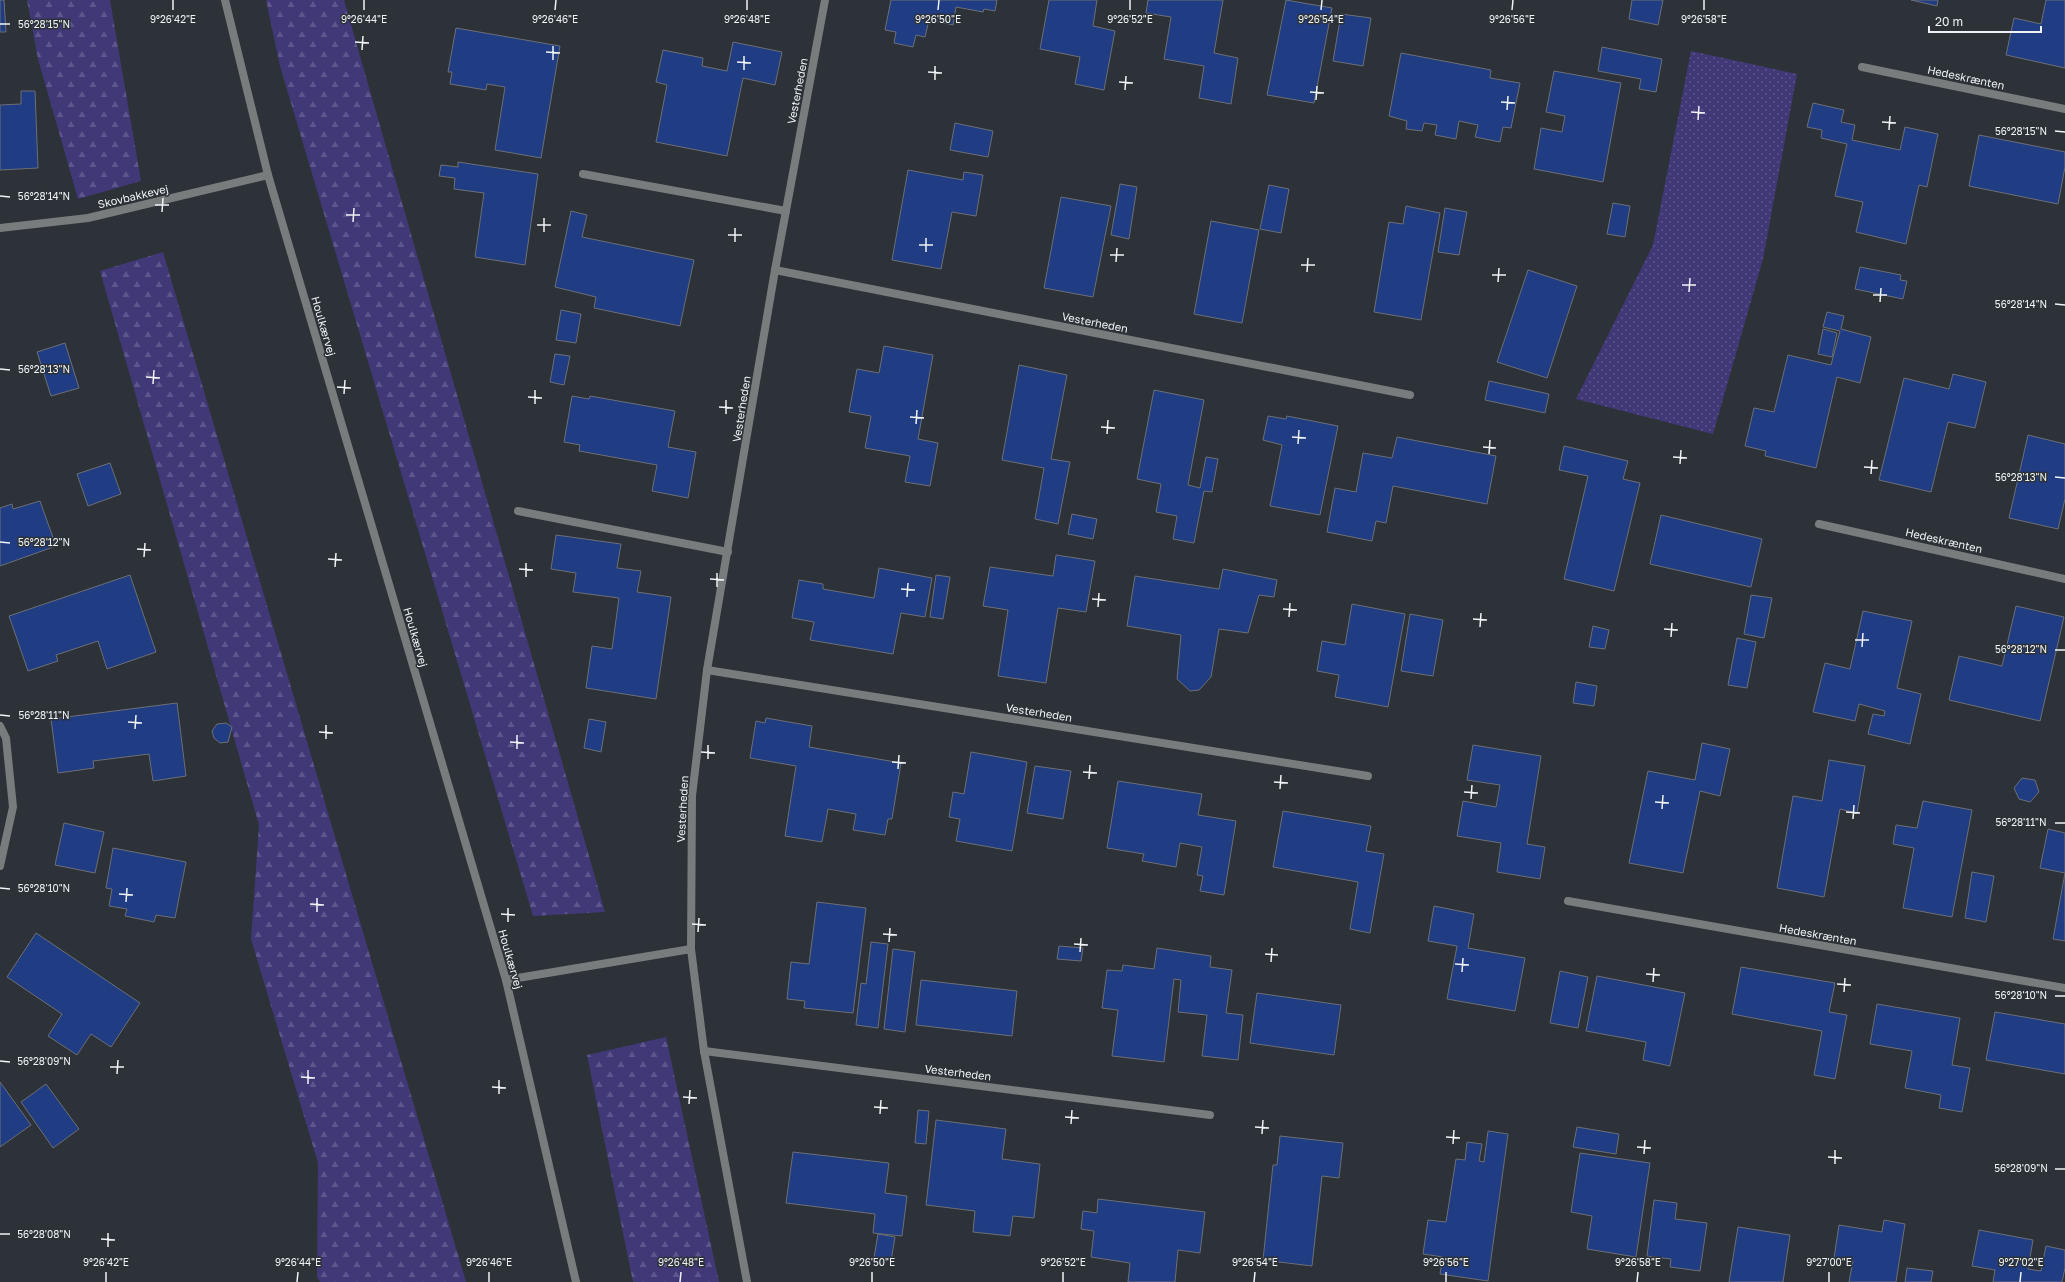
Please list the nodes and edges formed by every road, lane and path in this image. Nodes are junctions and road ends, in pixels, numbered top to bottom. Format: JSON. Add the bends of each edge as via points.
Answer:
{"nodes":[{"id":1,"x":225,"y":0,"type":"edge"},
{"id":2,"x":825,"y":0,"type":"edge"},
{"id":3,"x":1862,"y":67,"type":"dead end"},
{"id":4,"x":2065,"y":109,"type":"edge"},
{"id":5,"x":583,"y":174,"type":"dead end"},
{"id":6,"x":268,"y":175,"type":"junction"},
{"id":7,"x":786,"y":211,"type":"junction"},
{"id":8,"x":0,"y":228,"type":"edge"},
{"id":9,"x":775,"y":270,"type":"junction"},
{"id":10,"x":1410,"y":395,"type":"dead end"},
{"id":11,"x":518,"y":511,"type":"dead end"},
{"id":12,"x":1819,"y":524,"type":"dead end"},
{"id":13,"x":728,"y":552,"type":"junction"},
{"id":14,"x":2065,"y":579,"type":"edge"},
{"id":15,"x":707,"y":670,"type":"junction"},
{"id":16,"x":0,"y":726,"type":"edge"},
{"id":17,"x":1368,"y":776,"type":"dead end"},
{"id":18,"x":0,"y":866,"type":"edge"},
{"id":19,"x":1568,"y":901,"type":"dead end"},
{"id":20,"x":691,"y":950,"type":"junction"},
{"id":21,"x":506,"y":980,"type":"junction"},
{"id":22,"x":2065,"y":988,"type":"edge"},
{"id":23,"x":704,"y":1051,"type":"junction"},
{"id":24,"x":1210,"y":1115,"type":"dead end"},
{"id":25,"x":576,"y":1282,"type":"edge"},
{"id":26,"x":747,"y":1282,"type":"edge"}],
"edges":[{"from":1,"to":6,"type":"street","name":"Houlkærvej"},
{"from":2,"to":7,"type":"street","name":"Vesterheden"},
{"from":3,"to":4,"type":"street","name":"Hedeskrænten"},
{"from":5,"to":7,"type":"street"},
{"from":6,"to":8,"type":"street","name":"Skovbakkevej","via":[[88,218]]},
{"from":6,"to":21,"type":"street","name":"Houlkærvej"},
{"from":7,"to":9,"type":"street","name":"Vesterheden"},
{"from":9,"to":10,"type":"street","name":"Vesterheden"},
{"from":9,"to":13,"type":"street","name":"Vesterheden"},
{"from":11,"to":13,"type":"street"},
{"from":12,"to":14,"type":"street","name":"Hedeskrænten"},
{"from":13,"to":15,"type":"street","name":"Vesterheden"},
{"from":15,"to":17,"type":"street","name":"Vesterheden"},
{"from":15,"to":20,"type":"street","name":"Vesterheden","via":[[692,796]]},
{"from":16,"to":18,"type":"street","via":[[6,738],[13,807]]},
{"from":19,"to":22,"type":"street","name":"Hedeskrænten"},
{"from":20,"to":21,"type":"street"},
{"from":20,"to":23,"type":"street","name":"Vesterheden"},
{"from":21,"to":25,"type":"street","name":"Houlkærvej"},
{"from":23,"to":24,"type":"street","name":"Vesterheden"},
{"from":23,"to":26,"type":"street","name":"Vesterheden"}]}
